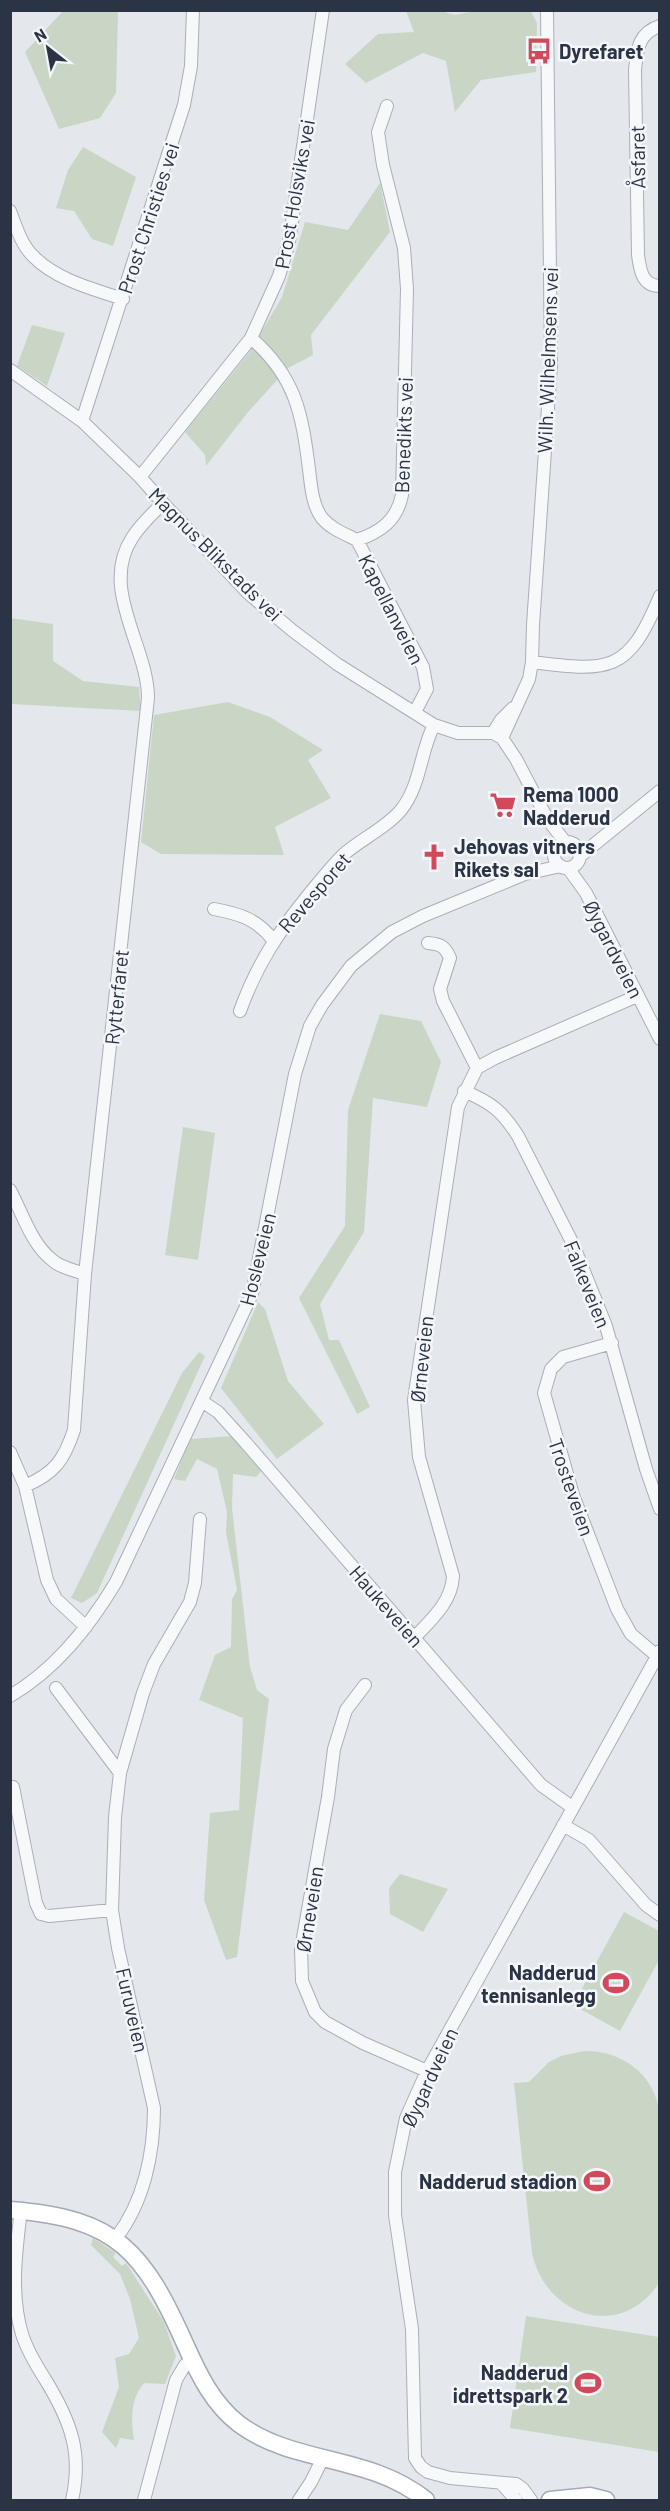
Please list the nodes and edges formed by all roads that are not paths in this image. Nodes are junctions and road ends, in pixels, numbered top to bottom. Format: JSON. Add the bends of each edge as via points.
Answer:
{"nodes":[{"id":1,"x":192,"y":10,"type":"edge"},
{"id":2,"x":323,"y":10,"type":"edge"},
{"id":3,"x":547,"y":10,"type":"edge"},
{"id":4,"x":660,"y":26,"type":"edge"},
{"id":5,"x":387,"y":106,"type":"dead end"},
{"id":6,"x":10,"y":211,"type":"edge"},
{"id":7,"x":660,"y":286,"type":"edge"},
{"id":8,"x":123,"y":299,"type":"junction"},
{"id":9,"x":251,"y":338,"type":"junction"},
{"id":10,"x":10,"y":370,"type":"edge"},
{"id":11,"x":82,"y":421,"type":"junction"},
{"id":12,"x":140,"y":477,"type":"junction"},
{"id":13,"x":163,"y":503,"type":"junction"},
{"id":14,"x":357,"y":540,"type":"junction"},
{"id":15,"x":660,"y":596,"type":"edge"},
{"id":16,"x":532,"y":662,"type":"junction"},
{"id":17,"x":415,"y":712,"type":"junction"},
{"id":18,"x":434,"y":725,"type":"junction"},
{"id":19,"x":497,"y":735,"type":"junction"},
{"id":20,"x":660,"y":791,"type":"edge"},
{"id":21,"x":567,"y":855,"type":"junction"},
{"id":22,"x":214,"y":909,"type":"dead end"},
{"id":23,"x":273,"y":940,"type":"junction"},
{"id":24,"x":428,"y":943,"type":"dead end"},
{"id":25,"x":637,"y":996,"type":"junction"},
{"id":26,"x":240,"y":1011,"type":"dead end"},
{"id":27,"x":660,"y":1039,"type":"edge"},
{"id":28,"x":477,"y":1068,"type":"junction"},
{"id":29,"x":464,"y":1091,"type":"junction"},
{"id":30,"x":10,"y":1190,"type":"edge"},
{"id":31,"x":85,"y":1274,"type":"junction"},
{"id":32,"x":612,"y":1343,"type":"junction"},
{"id":33,"x":203,"y":1402,"type":"junction"},
{"id":34,"x":10,"y":1452,"type":"edge"},
{"id":35,"x":25,"y":1486,"type":"junction"},
{"id":36,"x":660,"y":1509,"type":"edge"},
{"id":37,"x":200,"y":1519,"type":"dead end"},
{"id":38,"x":86,"y":1627,"type":"junction"},
{"id":39,"x":414,"y":1638,"type":"junction"},
{"id":40,"x":658,"y":1654,"type":"edge"},
{"id":41,"x":365,"y":1685,"type":"dead end"},
{"id":42,"x":56,"y":1688,"type":"dead end"},
{"id":43,"x":10,"y":1696,"type":"edge"},
{"id":44,"x":120,"y":1773,"type":"junction"},
{"id":45,"x":13,"y":1787,"type":"dead end"},
{"id":46,"x":572,"y":1807,"type":"junction"},
{"id":47,"x":15,"y":1818,"type":"edge"},
{"id":48,"x":563,"y":1825,"type":"junction"},
{"id":49,"x":112,"y":1910,"type":"junction"},
{"id":50,"x":660,"y":1915,"type":"edge"},
{"id":51,"x":427,"y":2071,"type":"junction"},
{"id":52,"x":16,"y":2210,"type":"edge"},
{"id":53,"x":116,"y":2238,"type":"junction"},
{"id":54,"x":192,"y":2361,"type":"junction"},
{"id":55,"x":323,"y":2458,"type":"junction"},
{"id":56,"x":502,"y":2484,"type":"junction"},
{"id":57,"x":415,"y":2496,"type":"edge"},
{"id":58,"x":72,"y":2500,"type":"edge"},
{"id":59,"x":144,"y":2500,"type":"edge"},
{"id":60,"x":299,"y":2500,"type":"edge"},
{"id":61,"x":426,"y":2500,"type":"edge"},
{"id":62,"x":516,"y":2500,"type":"edge"},
{"id":63,"x":531,"y":2500,"type":"edge"},
{"id":64,"x":550,"y":2500,"type":"edge"},
{"id":65,"x":606,"y":2500,"type":"edge"}],
"edges":[{"from":1,"to":8,"type":"street","name":"Prost Christies vei","via":[[191,66],[184,105]]},
{"from":2,"to":9,"type":"street","name":"Prost Holsviks vei","via":[[289,242],[279,276]]},
{"from":3,"to":16,"type":"street","name":"Wilh. Wilhelmsens vei","via":[[551,364]]},
{"from":4,"to":7,"type":"street","name":"Åsfaret","via":[[640,40],[635,70],[638,255],[642,276],[648,283]]},
{"from":5,"to":14,"type":"street","name":"Benedikts vei","via":[[378,132],[404,248],[407,289],[402,495],[400,507],[381,530]]},
{"from":6,"to":8,"type":"street","via":[[33,256],[53,272]]},
{"from":8,"to":11,"type":"street","name":"Prost Christies vei"},
{"from":9,"to":12,"type":"street","name":"Prost Holsviks vei"},
{"from":9,"to":14,"type":"street","via":[[281,372],[300,410],[316,508],[330,526]]},
{"from":10,"to":11,"type":"street","name":"Magnus Blikstads vei"},
{"from":11,"to":12,"type":"street","name":"Magnus Blikstads vei"},
{"from":12,"to":13,"type":"street","name":"Magnus Blikstads vei"},
{"from":13,"to":17,"type":"street","name":"Magnus Blikstads vei","via":[[267,610],[337,664]]},
{"from":13,"to":31,"type":"street","name":"Rytterfaret","via":[[132,538],[121,569],[121,594],[148,682],[148,698]]},
{"from":14,"to":17,"type":"street","name":"Kapellanveien","via":[[423,667],[427,689]]},
{"from":15,"to":16,"type":"street","via":[[634,647],[610,663],[592,667]]},
{"from":16,"to":19,"type":"street","name":"Wilh. Wilhelmsens vei","via":[[529,679],[516,705],[501,720]]},
{"from":17,"to":18,"type":"street","name":"Magnus Blikstads vei"},
{"from":18,"to":19,"type":"street","name":"Magnus Blikstads vei","via":[[458,733]]},
{"from":18,"to":23,"type":"street","name":"Revesporet","via":[[412,790],[400,811],[334,864]]},
{"from":19,"to":21,"type":"street","name":"Øygardveien","via":[[516,759]]},
{"from":20,"to":21,"type":"street","name":"Hosleveien","via":[[608,833]]},
{"from":21,"to":25,"type":"street","name":"Øygardveien"},
{"from":21,"to":33,"type":"street","name":"Hosleveien","via":[[392,932],[351,966],[322,1005],[310,1026],[295,1074],[252,1294]]},
{"from":22,"to":23,"type":"street","via":[[246,916]]},
{"from":23,"to":26,"type":"street","name":"Revesporet"},
{"from":24,"to":28,"type":"street","via":[[446,948],[450,958],[440,989]]},
{"from":25,"to":27,"type":"street","name":"Øygardveien"},
{"from":25,"to":28,"type":"street"},
{"from":28,"to":29,"type":"street","name":"Ørneveien"},
{"from":29,"to":32,"type":"street","name":"Falkeveien","via":[[498,1109],[518,1136],[573,1244]]},
{"from":29,"to":39,"type":"street","name":"Ørneveien","via":[[452,1133],[414,1400],[419,1457],[453,1576],[453,1589],[437,1614]]},
{"from":30,"to":31,"type":"street","via":[[36,1240],[51,1259]]},
{"from":31,"to":35,"type":"street","name":"Rytterfaret","via":[[74,1430],[66,1453],[52,1470]]},
{"from":32,"to":36,"type":"street","name":"Falkeveien"},
{"from":32,"to":40,"type":"street","name":"Trosteveien","via":[[564,1357],[551,1369],[544,1393],[573,1495],[617,1609],[632,1634]]},
{"from":33,"to":38,"type":"street","name":"Hosleveien","via":[[116,1582]]},
{"from":33,"to":39,"type":"street","name":"Haukeveien","via":[[218,1412],[246,1443]]},
{"from":34,"to":35,"type":"street"},
{"from":35,"to":38,"type":"street","via":[[47,1580],[56,1599]]},
{"from":37,"to":44,"type":"street","name":"Furuveien","via":[[190,1602],[154,1664]]},
{"from":38,"to":43,"type":"street","name":"Hosleveien","via":[[48,1669]]},
{"from":39,"to":46,"type":"street","name":"Haukeveien","via":[[541,1785]]},
{"from":40,"to":46,"type":"street","name":"Øygardveien"},
{"from":41,"to":51,"type":"street","name":"Ørneveien","via":[[346,1710],[333,1749],[301,1949],[302,1981],[315,2012],[325,2022]]},
{"from":42,"to":44,"type":"street"},
{"from":44,"to":49,"type":"street","name":"Furuveien"},
{"from":45,"to":47,"type":"street"},
{"from":46,"to":48,"type":"street","name":"Øygardveien"},
{"from":47,"to":49,"type":"street","via":[[41,1914]]},
{"from":48,"to":50,"type":"street","via":[[589,1840],[646,1905]]},
{"from":48,"to":51,"type":"street","name":"Øygardveien"},
{"from":49,"to":53,"type":"street","name":"Furuveien","via":[[154,2108],[151,2152],[137,2206]]},
{"from":51,"to":56,"type":"street","name":"Øygardveien","via":[[406,2118],[395,2172],[395,2215],[412,2329],[414,2455],[421,2467],[437,2475]]},
{"from":52,"to":53,"type":"main road","via":[[78,2220]]},
{"from":52,"to":58,"type":"street","via":[[16,2302],[27,2347],[71,2429],[76,2447]]},
{"from":53,"to":54,"type":"main road","via":[[153,2279]]},
{"from":54,"to":55,"type":"main road","via":[[213,2397],[239,2424],[273,2444]]},
{"from":54,"to":59,"type":"street","via":[[176,2380]]},
{"from":55,"to":57,"type":"main road","via":[[374,2471]]},
{"from":55,"to":60,"type":"street"},
{"from":56,"to":62,"type":"street"},
{"from":56,"to":63,"type":"street","name":"Øygardveien","via":[[516,2484]]},
{"from":57,"to":61,"type":"main road"},
{"from":64,"to":65,"type":"main road","via":[[590,2496]]}]}
